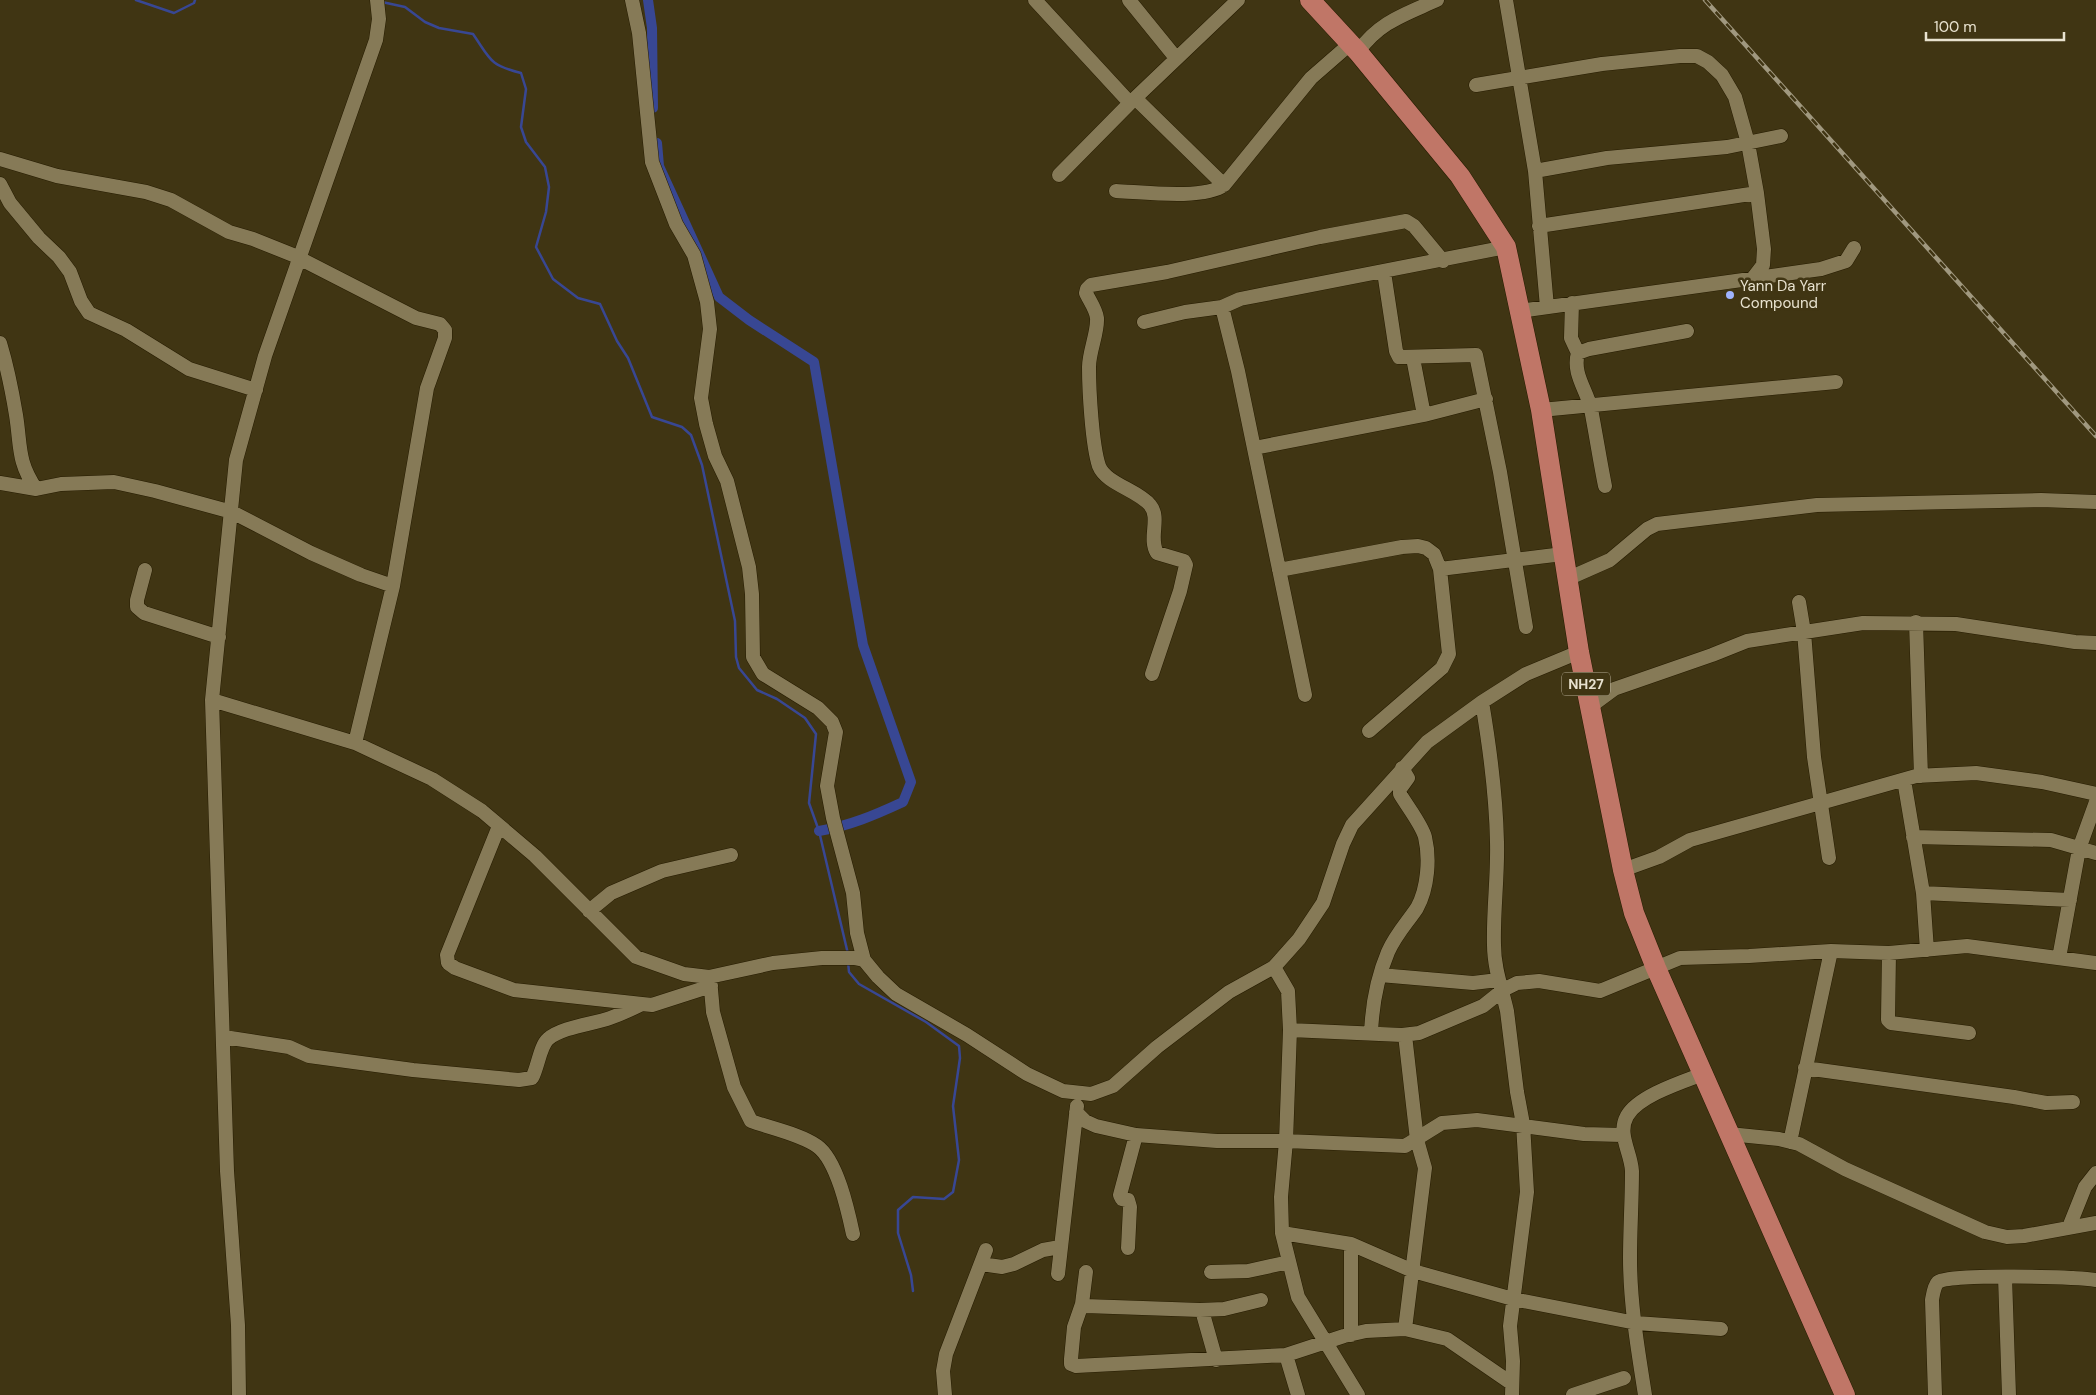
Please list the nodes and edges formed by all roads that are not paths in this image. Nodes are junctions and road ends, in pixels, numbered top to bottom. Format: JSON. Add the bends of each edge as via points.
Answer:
{"nodes":[{"id":1,"x":377,"y":0,"type":"edge"},
{"id":2,"x":632,"y":0,"type":"edge"},
{"id":3,"x":1035,"y":0,"type":"edge"},
{"id":4,"x":1129,"y":0,"type":"edge"},
{"id":5,"x":1238,"y":0,"type":"edge"},
{"id":6,"x":1310,"y":0,"type":"edge"},
{"id":7,"x":1437,"y":0,"type":"edge"},
{"id":8,"x":1506,"y":0,"type":"edge"},
{"id":9,"x":1354,"y":48,"type":"junction"},
{"id":10,"x":1176,"y":58,"type":"junction"},
{"id":11,"x":1519,"y":78,"type":"junction"},
{"id":12,"x":1476,"y":85,"type":"dead end"},
{"id":13,"x":1133,"y":100,"type":"junction"},
{"id":14,"x":1781,"y":136,"type":"dead end"},
{"id":15,"x":1748,"y":144,"type":"junction"},
{"id":16,"x":0,"y":158,"type":"edge"},
{"id":17,"x":1535,"y":171,"type":"junction"},
{"id":18,"x":1059,"y":175,"type":"dead end"},
{"id":19,"x":0,"y":184,"type":"edge"},
{"id":20,"x":1224,"y":185,"type":"junction"},
{"id":21,"x":1116,"y":191,"type":"dead end"},
{"id":22,"x":1757,"y":193,"type":"junction"},
{"id":23,"x":1539,"y":226,"type":"junction"},
{"id":24,"x":1506,"y":247,"type":"junction"},
{"id":25,"x":1854,"y":248,"type":"dead end"},
{"id":26,"x":300,"y":258,"type":"junction"},
{"id":27,"x":1443,"y":261,"type":"junction"},
{"id":28,"x":1384,"y":272,"type":"junction"},
{"id":29,"x":1754,"y":278,"type":"junction"},
{"id":30,"x":1572,"y":303,"type":"junction"},
{"id":31,"x":1222,"y":307,"type":"junction"},
{"id":32,"x":1547,"y":307,"type":"junction"},
{"id":33,"x":1520,"y":311,"type":"junction"},
{"id":34,"x":1144,"y":322,"type":"dead end"},
{"id":35,"x":1687,"y":331,"type":"dead end"},
{"id":36,"x":0,"y":343,"type":"edge"},
{"id":37,"x":1578,"y":353,"type":"junction"},
{"id":38,"x":1414,"y":358,"type":"junction"},
{"id":39,"x":1836,"y":382,"type":"dead end"},
{"id":40,"x":256,"y":390,"type":"junction"},
{"id":41,"x":1486,"y":399,"type":"junction"},
{"id":42,"x":1590,"y":406,"type":"junction"},
{"id":43,"x":1541,"y":410,"type":"junction"},
{"id":44,"x":1424,"y":415,"type":"junction"},
{"id":45,"x":1254,"y":448,"type":"junction"},
{"id":46,"x":0,"y":483,"type":"edge"},
{"id":47,"x":1605,"y":486,"type":"dead end"},
{"id":48,"x":36,"y":489,"type":"junction"},
{"id":49,"x":2096,"y":502,"type":"edge"},
{"id":50,"x":232,"y":512,"type":"junction"},
{"id":51,"x":1563,"y":554,"type":"junction"},
{"id":52,"x":1516,"y":561,"type":"junction"},
{"id":53,"x":1440,"y":569,"type":"junction"},
{"id":54,"x":145,"y":570,"type":"dead end"},
{"id":55,"x":1279,"y":570,"type":"junction"},
{"id":56,"x":1567,"y":579,"type":"junction"},
{"id":57,"x":393,"y":586,"type":"junction"},
{"id":58,"x":1799,"y":602,"type":"dead end"},
{"id":59,"x":1916,"y":622,"type":"junction"},
{"id":60,"x":1526,"y":628,"type":"dead end"},
{"id":61,"x":1804,"y":632,"type":"junction"},
{"id":62,"x":219,"y":637,"type":"junction"},
{"id":63,"x":2096,"y":643,"type":"edge"},
{"id":64,"x":1579,"y":652,"type":"junction"},
{"id":65,"x":1152,"y":674,"type":"dead end"},
{"id":66,"x":1305,"y":696,"type":"dead end"},
{"id":67,"x":212,"y":700,"type":"junction"},
{"id":68,"x":1482,"y":702,"type":"junction"},
{"id":69,"x":1591,"y":706,"type":"junction"},
{"id":70,"x":1369,"y":731,"type":"dead end"},
{"id":71,"x":355,"y":743,"type":"junction"},
{"id":72,"x":1402,"y":768,"type":"junction"},
{"id":73,"x":1921,"y":776,"type":"junction"},
{"id":74,"x":1904,"y":780,"type":"junction"},
{"id":75,"x":2096,"y":794,"type":"edge"},
{"id":76,"x":1822,"y":802,"type":"junction"},
{"id":77,"x":2096,"y":802,"type":"edge"},
{"id":78,"x":499,"y":826,"type":"junction"},
{"id":79,"x":1914,"y":837,"type":"junction"},
{"id":80,"x":2079,"y":849,"type":"junction"},
{"id":81,"x":2096,"y":853,"type":"edge"},
{"id":82,"x":731,"y":855,"type":"dead end"},
{"id":83,"x":1830,"y":858,"type":"dead end"},
{"id":84,"x":1623,"y":870,"type":"junction"},
{"id":85,"x":1923,"y":893,"type":"junction"},
{"id":86,"x":2070,"y":900,"type":"junction"},
{"id":87,"x":589,"y":911,"type":"junction"},
{"id":88,"x":1927,"y":950,"type":"junction"},
{"id":89,"x":1831,"y":951,"type":"junction"},
{"id":90,"x":1889,"y":953,"type":"junction"},
{"id":91,"x":2059,"y":958,"type":"junction"},
{"id":92,"x":859,"y":959,"type":"junction"},
{"id":93,"x":2096,"y":963,"type":"edge"},
{"id":94,"x":1274,"y":967,"type":"junction"},
{"id":95,"x":1656,"y":968,"type":"junction"},
{"id":96,"x":1380,"y":975,"type":"junction"},
{"id":97,"x":710,"y":982,"type":"junction"},
{"id":98,"x":1500,"y":985,"type":"junction"},
{"id":99,"x":642,"y":1004,"type":"junction"},
{"id":100,"x":1290,"y":1030,"type":"junction"},
{"id":101,"x":1969,"y":1033,"type":"dead end"},
{"id":102,"x":1371,"y":1034,"type":"junction"},
{"id":103,"x":1405,"y":1035,"type":"junction"},
{"id":104,"x":224,"y":1036,"type":"junction"},
{"id":105,"x":1805,"y":1068,"type":"junction"},
{"id":106,"x":1703,"y":1074,"type":"junction"},
{"id":107,"x":1079,"y":1093,"type":"junction"},
{"id":108,"x":2073,"y":1102,"type":"dead end"},
{"id":109,"x":1076,"y":1112,"type":"junction"},
{"id":110,"x":1523,"y":1124,"type":"junction"},
{"id":111,"x":1729,"y":1134,"type":"junction"},
{"id":112,"x":1136,"y":1135,"type":"junction"},
{"id":113,"x":1622,"y":1135,"type":"junction"},
{"id":114,"x":1417,"y":1140,"type":"junction"},
{"id":115,"x":1286,"y":1141,"type":"junction"},
{"id":116,"x":1790,"y":1142,"type":"junction"},
{"id":117,"x":2096,"y":1174,"type":"edge"},
{"id":118,"x":2096,"y":1223,"type":"edge"},
{"id":119,"x":2069,"y":1227,"type":"junction"},
{"id":120,"x":1282,"y":1233,"type":"junction"},
{"id":121,"x":853,"y":1234,"type":"dead end"},
{"id":122,"x":1351,"y":1244,"type":"junction"},
{"id":123,"x":1060,"y":1247,"type":"junction"},
{"id":124,"x":1128,"y":1248,"type":"dead end"},
{"id":125,"x":986,"y":1250,"type":"dead end"},
{"id":126,"x":1289,"y":1262,"type":"junction"},
{"id":127,"x":981,"y":1264,"type":"junction"},
{"id":128,"x":1413,"y":1271,"type":"junction"},
{"id":129,"x":1086,"y":1272,"type":"dead end"},
{"id":130,"x":1211,"y":1272,"type":"dead end"},
{"id":131,"x":1058,"y":1274,"type":"dead end"},
{"id":132,"x":2004,"y":1277,"type":"junction"},
{"id":133,"x":2096,"y":1280,"type":"edge"},
{"id":134,"x":1514,"y":1299,"type":"junction"},
{"id":135,"x":1261,"y":1300,"type":"dead end"},
{"id":136,"x":1082,"y":1304,"type":"junction"},
{"id":137,"x":1200,"y":1310,"type":"junction"},
{"id":138,"x":1636,"y":1323,"type":"junction"},
{"id":139,"x":1405,"y":1329,"type":"junction"},
{"id":140,"x":1721,"y":1329,"type":"dead end"},
{"id":141,"x":1351,"y":1334,"type":"junction"},
{"id":142,"x":1326,"y":1341,"type":"junction"},
{"id":143,"x":1286,"y":1355,"type":"junction"},
{"id":144,"x":1216,"y":1360,"type":"junction"},
{"id":145,"x":1624,"y":1378,"type":"dead end"},
{"id":146,"x":1512,"y":1389,"type":"edge"},
{"id":147,"x":239,"y":1395,"type":"edge"},
{"id":148,"x":945,"y":1395,"type":"edge"},
{"id":149,"x":1298,"y":1395,"type":"edge"},
{"id":150,"x":1358,"y":1395,"type":"edge"},
{"id":151,"x":1573,"y":1395,"type":"edge"},
{"id":152,"x":1645,"y":1395,"type":"edge"},
{"id":153,"x":1845,"y":1395,"type":"edge"},
{"id":154,"x":1935,"y":1395,"type":"edge"},
{"id":155,"x":2009,"y":1395,"type":"edge"}],
"edges":[{"from":1,"to":26,"type":"street","via":[[376,40]]},
{"from":2,"to":92,"type":"street","via":[[639,33],[652,162],[676,224],[694,256],[707,302],[710,329],[701,398],[714,456],[727,481],[749,567],[752,657],[762,674],[818,708],[832,722],[836,732],[827,786],[853,893]]},
{"from":3,"to":13,"type":"street"},
{"from":4,"to":10,"type":"street"},
{"from":5,"to":10,"type":"street"},
{"from":6,"to":9,"type":"highway","number":"NH27"},
{"from":7,"to":9,"type":"street","via":[[1380,27]]},
{"from":8,"to":11,"type":"street"},
{"from":9,"to":20,"type":"street","via":[[1311,78]]},
{"from":9,"to":24,"type":"highway","number":"NH27","via":[[1460,176]]},
{"from":10,"to":13,"type":"street"},
{"from":11,"to":12,"type":"street"},
{"from":11,"to":15,"type":"street","via":[[1602,64],[1697,56],[1722,75],[1735,97]]},
{"from":11,"to":17,"type":"street"},
{"from":13,"to":18,"type":"street"},
{"from":13,"to":20,"type":"street"},
{"from":14,"to":15,"type":"street"},
{"from":15,"to":17,"type":"street","via":[[1607,158]]},
{"from":15,"to":22,"type":"street"},
{"from":16,"to":26,"type":"street","via":[[57,176],[146,192],[171,200],[229,232]]},
{"from":17,"to":23,"type":"street"},
{"from":19,"to":40,"type":"street","via":[[10,203],[70,272],[81,301],[89,312],[126,330],[189,369]]},
{"from":20,"to":21,"type":"street","via":[[1216,191],[1201,194]]},
{"from":22,"to":23,"type":"street"},
{"from":22,"to":29,"type":"street","via":[[1764,259]]},
{"from":23,"to":32,"type":"street"},
{"from":24,"to":27,"type":"street"},
{"from":24,"to":33,"type":"highway","number":"NH27"},
{"from":25,"to":29,"type":"street","via":[[1846,260],[1821,269]]},
{"from":26,"to":40,"type":"street"},
{"from":26,"to":57,"type":"street","via":[[416,318],[440,324],[445,330],[427,388]]},
{"from":27,"to":28,"type":"street"},
{"from":27,"to":65,"type":"street","via":[[1406,221],[1087,288],[1086,293],[1097,318],[1089,365],[1092,417],[1100,468],[1151,506],[1154,514],[1152,540],[1157,553],[1184,561],[1186,565]]},
{"from":28,"to":31,"type":"street","via":[[1240,299]]},
{"from":28,"to":38,"type":"street","via":[[1396,351],[1399,357]]},
{"from":29,"to":30,"type":"street"},
{"from":30,"to":32,"type":"street"},
{"from":30,"to":37,"type":"street","via":[[1571,338]]},
{"from":31,"to":34,"type":"street"},
{"from":31,"to":45,"type":"street"},
{"from":32,"to":33,"type":"street"},
{"from":33,"to":43,"type":"highway","number":"NH27"},
{"from":35,"to":37,"type":"street"},
{"from":36,"to":48,"type":"street","via":[[16,416],[20,456]]},
{"from":37,"to":42,"type":"street","via":[[1578,376]]},
{"from":38,"to":41,"type":"street","via":[[1476,355]]},
{"from":38,"to":44,"type":"street"},
{"from":39,"to":42,"type":"street"},
{"from":40,"to":50,"type":"street","via":[[236,460]]},
{"from":41,"to":44,"type":"street"},
{"from":41,"to":52,"type":"street"},
{"from":42,"to":43,"type":"street"},
{"from":42,"to":47,"type":"street"},
{"from":43,"to":51,"type":"highway","number":"NH27"},
{"from":44,"to":45,"type":"street"},
{"from":45,"to":55,"type":"street"},
{"from":46,"to":48,"type":"street"},
{"from":48,"to":50,"type":"street","via":[[61,484],[114,482]]},
{"from":49,"to":56,"type":"street","via":[[2041,500],[1817,505],[1657,524],[1610,560]]},
{"from":50,"to":57,"type":"street","via":[[311,553]]},
{"from":50,"to":62,"type":"street"},
{"from":51,"to":52,"type":"street"},
{"from":51,"to":56,"type":"highway","number":"NH27"},
{"from":52,"to":53,"type":"street"},
{"from":52,"to":60,"type":"street"},
{"from":53,"to":55,"type":"street","via":[[1434,554],[1418,546]]},
{"from":53,"to":70,"type":"street","via":[[1447,662]]},
{"from":54,"to":62,"type":"street","via":[[137,607],[144,613]]},
{"from":55,"to":66,"type":"street"},
{"from":56,"to":64,"type":"highway","number":"NH27"},
{"from":57,"to":71,"type":"street"},
{"from":58,"to":61,"type":"street"},
{"from":59,"to":61,"type":"street","via":[[1863,623]]},
{"from":59,"to":63,"type":"street","via":[[1956,624]]},
{"from":59,"to":73,"type":"street"},
{"from":61,"to":69,"type":"street","via":[[1747,641],[1614,689]]},
{"from":61,"to":76,"type":"street","via":[[1814,757]]},
{"from":62,"to":67,"type":"street"},
{"from":64,"to":68,"type":"street","via":[[1526,674]]},
{"from":64,"to":69,"type":"highway","number":"NH27"},
{"from":67,"to":71,"type":"street"},
{"from":67,"to":104,"type":"street"},
{"from":68,"to":72,"type":"street","via":[[1427,742]]},
{"from":68,"to":98,"type":"street","via":[[1494,779],[1497,843],[1494,945]]},
{"from":69,"to":84,"type":"highway","number":"NH27"},
{"from":71,"to":78,"type":"street","via":[[432,778]]},
{"from":72,"to":94,"type":"street","via":[[1352,825],[1323,903],[1299,939]]},
{"from":72,"to":96,"type":"street","via":[[1408,778],[1400,794],[1424,835],[1427,858],[1425,887],[1417,907],[1401,927],[1388,952]]},
{"from":73,"to":74,"type":"street"},
{"from":73,"to":75,"type":"street","via":[[1976,773],[2042,782]]},
{"from":74,"to":76,"type":"street"},
{"from":74,"to":79,"type":"street"},
{"from":76,"to":83,"type":"street"},
{"from":76,"to":84,"type":"street","via":[[1690,840],[1659,857]]},
{"from":77,"to":80,"type":"street"},
{"from":78,"to":87,"type":"street"},
{"from":78,"to":99,"type":"street","via":[[447,955],[448,963],[514,990]]},
{"from":79,"to":80,"type":"street","via":[[2051,840]]},
{"from":79,"to":85,"type":"street"},
{"from":80,"to":81,"type":"street"},
{"from":80,"to":86,"type":"street"},
{"from":82,"to":87,"type":"street","via":[[662,871],[611,892]]},
{"from":84,"to":95,"type":"highway","number":"NH27","via":[[1634,913]]},
{"from":85,"to":86,"type":"street"},
{"from":85,"to":88,"type":"street"},
{"from":86,"to":91,"type":"street"},
{"from":87,"to":97,"type":"street","via":[[636,957]]},
{"from":88,"to":90,"type":"street"},
{"from":88,"to":91,"type":"street","via":[[1967,946]]},
{"from":89,"to":90,"type":"street"},
{"from":89,"to":95,"type":"street","via":[[1680,958]]},
{"from":89,"to":105,"type":"street"},
{"from":90,"to":101,"type":"street","via":[[1888,1020]]},
{"from":91,"to":93,"type":"street"},
{"from":92,"to":97,"type":"street","via":[[773,962]]},
{"from":92,"to":107,"type":"street","via":[[896,994],[1027,1074],[1063,1091]]},
{"from":94,"to":100,"type":"street","via":[[1288,991]]},
{"from":94,"to":107,"type":"street","via":[[1229,992],[1157,1047],[1113,1086],[1091,1094]]},
{"from":95,"to":98,"type":"street","via":[[1600,991],[1539,981]]},
{"from":95,"to":106,"type":"highway","number":"NH27"},
{"from":96,"to":98,"type":"street"},
{"from":96,"to":102,"type":"street","via":[[1372,1008]]},
{"from":97,"to":99,"type":"street","via":[[652,1004]]},
{"from":97,"to":121,"type":"street","via":[[714,1012],[734,1087],[751,1121],[818,1146],[845,1198]]},
{"from":98,"to":103,"type":"street","via":[[1483,1006],[1419,1033]]},
{"from":98,"to":110,"type":"street","via":[[1507,1011]]},
{"from":99,"to":104,"type":"street","via":[[547,1039],[532,1078],[519,1080],[309,1056],[289,1047]]},
{"from":100,"to":102,"type":"street"},
{"from":100,"to":115,"type":"street"},
{"from":102,"to":103,"type":"street"},
{"from":103,"to":114,"type":"street"},
{"from":104,"to":147,"type":"street","via":[[227,1172],[238,1324]]},
{"from":105,"to":108,"type":"street","via":[[2046,1103]]},
{"from":105,"to":116,"type":"street"},
{"from":106,"to":111,"type":"highway","number":"NH27"},
{"from":106,"to":113,"type":"street","via":[[1636,1105],[1626,1116]]},
{"from":107,"to":109,"type":"street"},
{"from":109,"to":112,"type":"street","via":[[1096,1126]]},
{"from":109,"to":123,"type":"street"},
{"from":110,"to":113,"type":"street","via":[[1584,1134]]},
{"from":110,"to":114,"type":"street","via":[[1477,1120],[1442,1123]]},
{"from":110,"to":134,"type":"street","via":[[1527,1192]]},
{"from":111,"to":116,"type":"street"},
{"from":111,"to":153,"type":"highway","number":"NH27"},
{"from":112,"to":115,"type":"street","via":[[1218,1141]]},
{"from":112,"to":124,"type":"street","via":[[1120,1195],[1128,1200],[1130,1207]]},
{"from":113,"to":138,"type":"street","via":[[1632,1170],[1630,1261]]},
{"from":114,"to":115,"type":"street","via":[[1405,1146]]},
{"from":114,"to":128,"type":"street","via":[[1425,1168]]},
{"from":115,"to":120,"type":"street","via":[[1281,1197]]},
{"from":116,"to":119,"type":"street","via":[[1986,1232],[2007,1237],[2024,1236]]},
{"from":117,"to":119,"type":"street","via":[[2085,1187]]},
{"from":118,"to":119,"type":"street"},
{"from":120,"to":122,"type":"street"},
{"from":120,"to":126,"type":"street"},
{"from":122,"to":128,"type":"street"},
{"from":122,"to":141,"type":"street"},
{"from":123,"to":127,"type":"street","via":[[1043,1250],[1014,1264]]},
{"from":123,"to":131,"type":"street"},
{"from":125,"to":127,"type":"street"},
{"from":126,"to":130,"type":"street","via":[[1248,1271]]},
{"from":126,"to":142,"type":"street","via":[[1298,1297]]},
{"from":127,"to":148,"type":"street","via":[[946,1354],[943,1371]]},
{"from":128,"to":134,"type":"street"},
{"from":128,"to":139,"type":"street"},
{"from":129,"to":136,"type":"street"},
{"from":132,"to":133,"type":"street"},
{"from":132,"to":154,"type":"street","via":[[1948,1278],[1935,1287],[1932,1300]]},
{"from":132,"to":155,"type":"street"},
{"from":134,"to":138,"type":"street"},
{"from":134,"to":146,"type":"street","via":[[1510,1326]]},
{"from":135,"to":137,"type":"street"},
{"from":136,"to":137,"type":"street"},
{"from":136,"to":144,"type":"street","via":[[1074,1327],[1073,1366]]},
{"from":137,"to":144,"type":"street"},
{"from":138,"to":140,"type":"street"},
{"from":138,"to":152,"type":"street"},
{"from":139,"to":141,"type":"street"},
{"from":139,"to":146,"type":"street","via":[[1448,1339]]},
{"from":141,"to":142,"type":"street"},
{"from":142,"to":143,"type":"street"},
{"from":142,"to":150,"type":"street"},
{"from":143,"to":144,"type":"street"},
{"from":143,"to":149,"type":"street"},
{"from":145,"to":151,"type":"street"}]}
